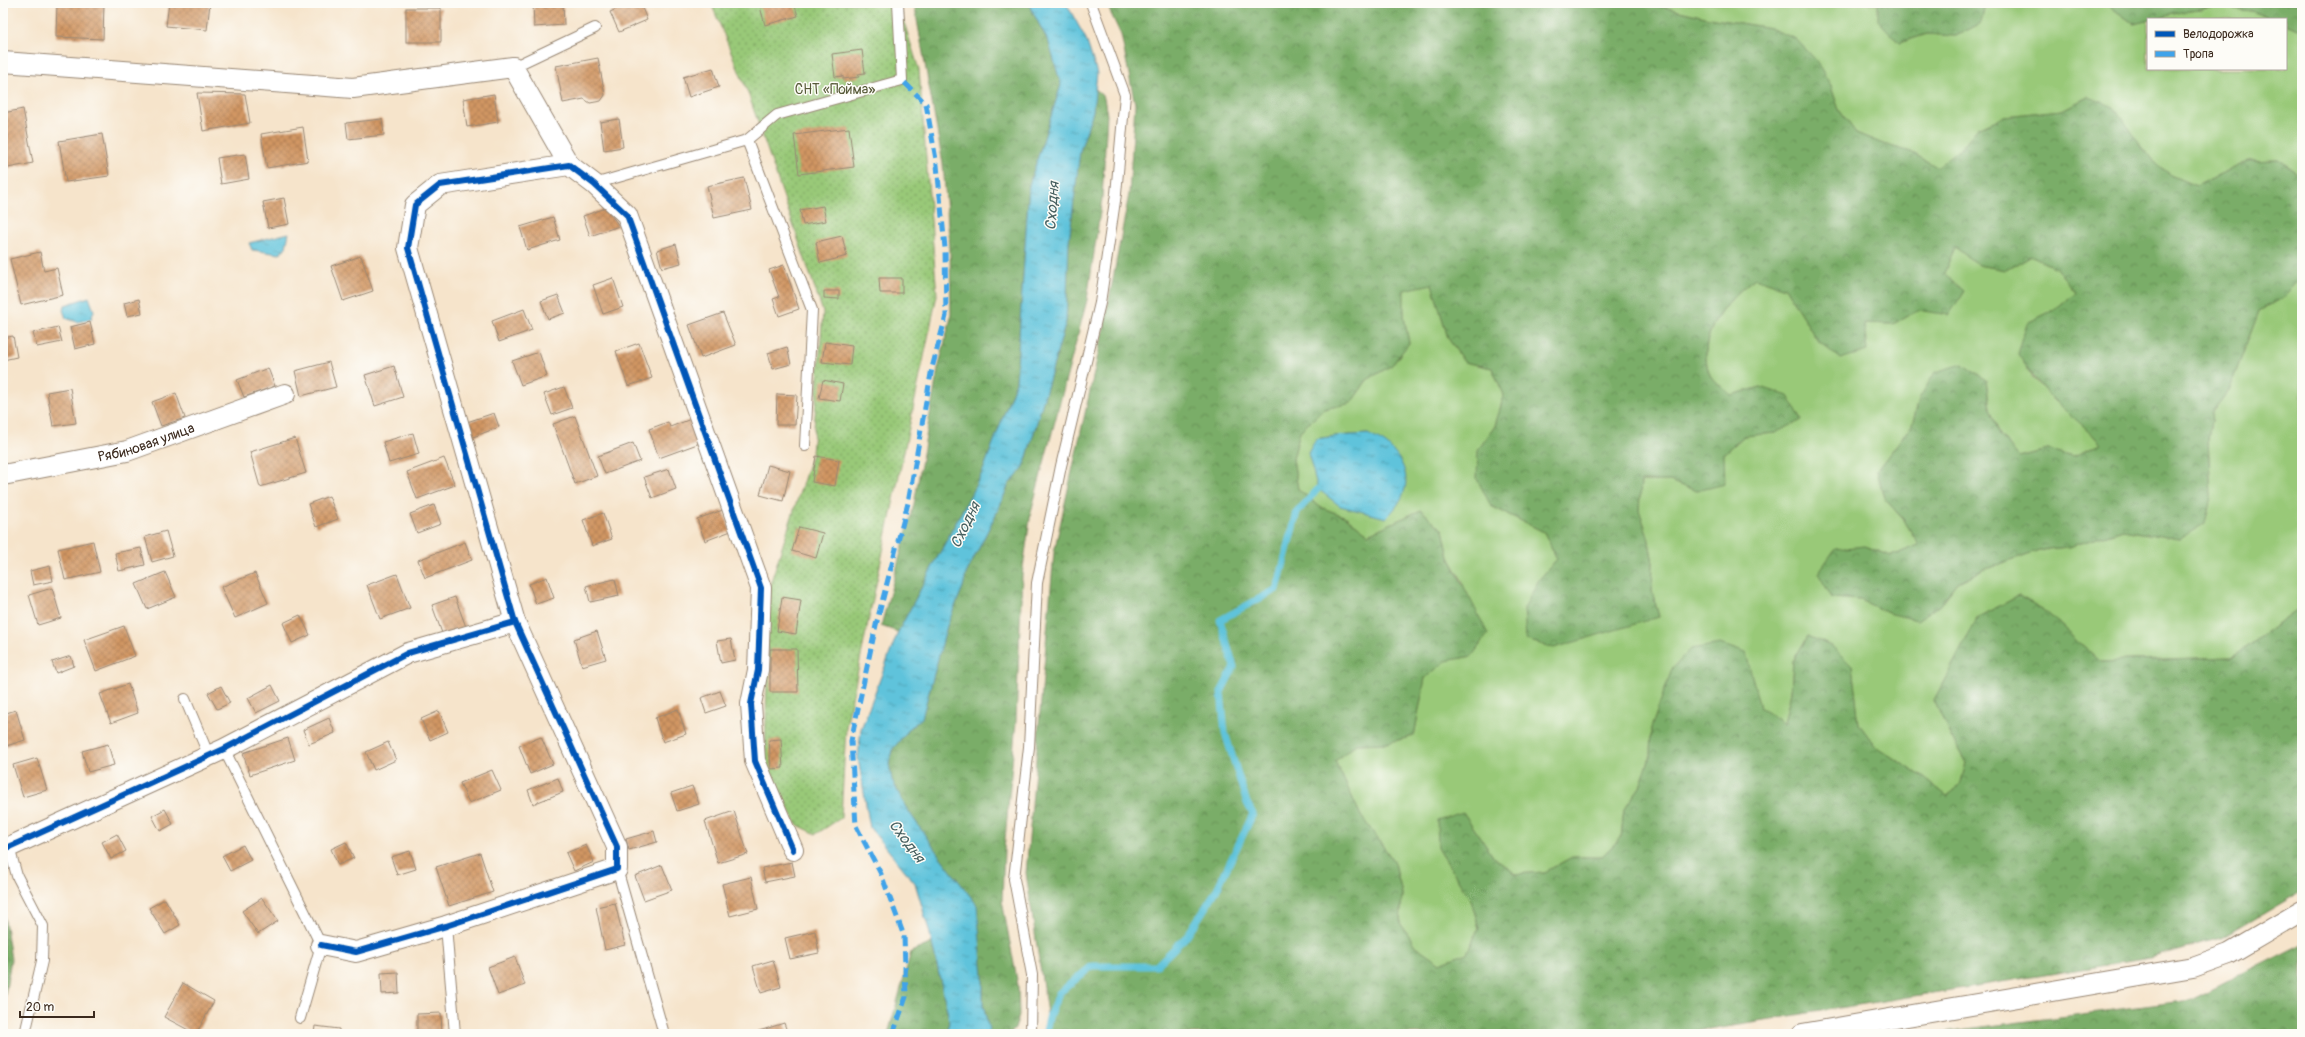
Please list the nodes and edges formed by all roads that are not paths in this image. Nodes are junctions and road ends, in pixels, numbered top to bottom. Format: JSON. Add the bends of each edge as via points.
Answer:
{"nodes":[{"id":1,"x":898,"y":3,"type":"edge"},
{"id":2,"x":1091,"y":3,"type":"edge"},
{"id":3,"x":595,"y":28,"type":"dead end"},
{"id":4,"x":3,"y":62,"type":"edge"},
{"id":5,"x":513,"y":67,"type":"junction"},
{"id":6,"x":747,"y":140,"type":"junction"},
{"id":7,"x":569,"y":165,"type":"junction"},
{"id":8,"x":594,"y":184,"type":"junction"},
{"id":9,"x":286,"y":394,"type":"dead end"},
{"id":10,"x":805,"y":446,"type":"dead end"},
{"id":11,"x":3,"y":475,"type":"edge"},
{"id":12,"x":515,"y":622,"type":"junction"},
{"id":13,"x":185,"y":698,"type":"dead end"},
{"id":14,"x":216,"y":753,"type":"junction"},
{"id":15,"x":6,"y":847,"type":"edge"},
{"id":16,"x":794,"y":850,"type":"dead end"},
{"id":17,"x":617,"y":869,"type":"junction"},
{"id":18,"x":2302,"y":911,"type":"edge"},
{"id":19,"x":446,"y":926,"type":"junction"},
{"id":20,"x":321,"y":945,"type":"junction"},
{"id":21,"x":300,"y":1018,"type":"dead end"},
{"id":22,"x":24,"y":1034,"type":"edge"},
{"id":23,"x":455,"y":1034,"type":"edge"},
{"id":24,"x":664,"y":1034,"type":"edge"},
{"id":25,"x":1031,"y":1034,"type":"edge"},
{"id":26,"x":1802,"y":1034,"type":"edge"}],
"edges":[{"from":1,"to":6,"type":"lane","via":[[902,80],[777,115]]},
{"from":2,"to":25,"type":"lane","via":[[1125,95],[1116,194],[1100,303],[1036,582],[1028,747],[1014,879],[1032,975]]},
{"from":3,"to":5,"type":"lane"},
{"from":4,"to":5,"type":"street","via":[[353,88]]},
{"from":5,"to":7,"type":"street"},
{"from":6,"to":8,"type":"lane"},
{"from":6,"to":10,"type":"lane","via":[[812,310]]},
{"from":7,"to":8,"type":"street"},
{"from":7,"to":12,"type":"street","via":[[440,185],[416,205],[408,248]]},
{"from":8,"to":16,"type":"street","via":[[626,215],[761,588],[758,670],[751,704],[755,761]]},
{"from":9,"to":11,"type":"street","name":"Рябиновая улица","via":[[127,451]]},
{"from":12,"to":14,"type":"street","via":[[408,653]]},
{"from":12,"to":17,"type":"street","via":[[617,847]]},
{"from":13,"to":14,"type":"lane"},
{"from":14,"to":15,"type":"street"},
{"from":14,"to":20,"type":"lane"},
{"from":15,"to":22,"type":"lane","via":[[17,876],[43,926],[42,961]]},
{"from":17,"to":19,"type":"street"},
{"from":17,"to":24,"type":"lane"},
{"from":18,"to":26,"type":"street","via":[[2229,954],[2192,967]]},
{"from":19,"to":20,"type":"street","via":[[356,952]]},
{"from":19,"to":23,"type":"lane"},
{"from":20,"to":21,"type":"lane"}]}
